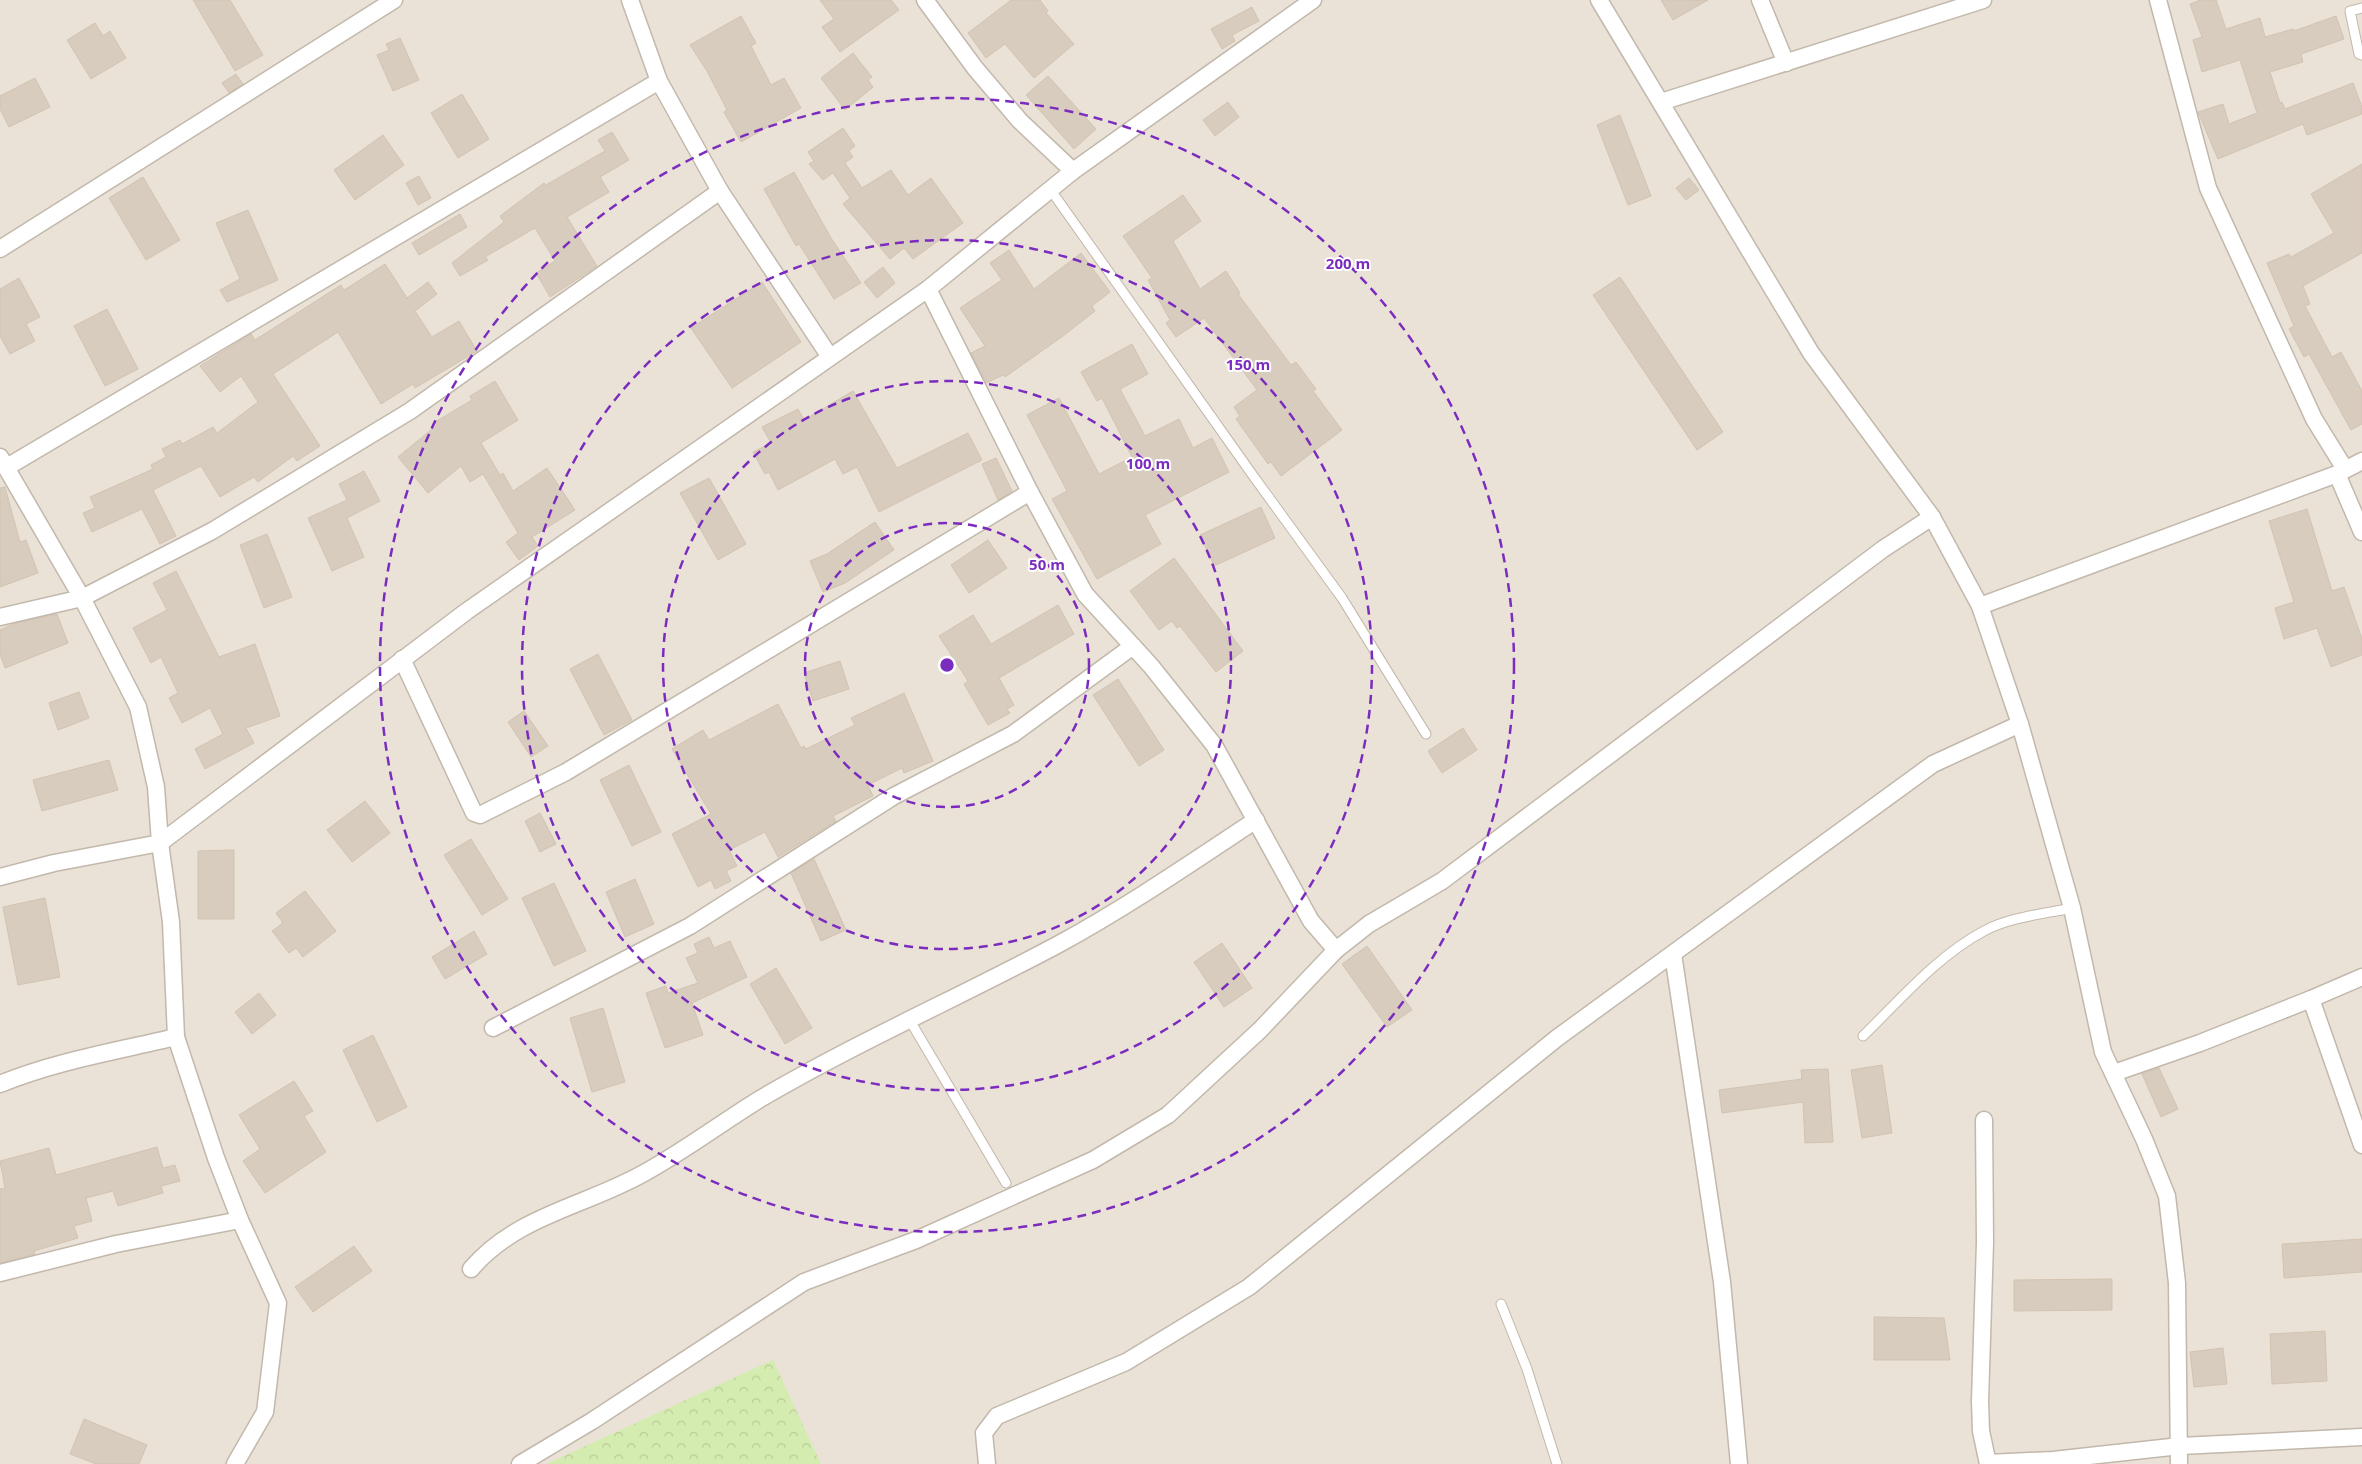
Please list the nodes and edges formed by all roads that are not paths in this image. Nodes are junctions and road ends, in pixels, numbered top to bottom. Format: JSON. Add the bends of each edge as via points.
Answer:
{"nodes":[{"id":1,"x":394,"y":0,"type":"edge"},
{"id":2,"x":630,"y":0,"type":"edge"},
{"id":3,"x":926,"y":0,"type":"edge"},
{"id":4,"x":1314,"y":0,"type":"edge"},
{"id":5,"x":1599,"y":0,"type":"edge"},
{"id":6,"x":1760,"y":0,"type":"edge"},
{"id":7,"x":1983,"y":0,"type":"edge"},
{"id":8,"x":2158,"y":0,"type":"edge"},
{"id":9,"x":1955,"y":4,"type":"edge"},
{"id":10,"x":2362,"y":8,"type":"edge"},
{"id":11,"x":2362,"y":55,"type":"edge"},
{"id":12,"x":1786,"y":63,"type":"junction"},
{"id":13,"x":659,"y":81,"type":"junction"},
{"id":14,"x":1661,"y":102,"type":"junction"},
{"id":15,"x":1072,"y":171,"type":"junction"},
{"id":16,"x":1050,"y":189,"type":"junction"},
{"id":17,"x":720,"y":191,"type":"junction"},
{"id":18,"x":0,"y":249,"type":"edge"},
{"id":19,"x":928,"y":289,"type":"junction"},
{"id":20,"x":830,"y":357,"type":"junction"},
{"id":21,"x":2362,"y":460,"type":"edge"},
{"id":22,"x":3,"y":462,"type":"edge"},
{"id":23,"x":2341,"y":471,"type":"junction"},
{"id":24,"x":1030,"y":492,"type":"junction"},
{"id":25,"x":1932,"y":517,"type":"junction"},
{"id":26,"x":2362,"y":532,"type":"edge"},
{"id":27,"x":82,"y":598,"type":"junction"},
{"id":28,"x":1980,"y":606,"type":"junction"},
{"id":29,"x":0,"y":617,"type":"edge"},
{"id":30,"x":1133,"y":646,"type":"junction"},
{"id":31,"x":402,"y":658,"type":"junction"},
{"id":32,"x":2020,"y":724,"type":"junction"},
{"id":33,"x":1426,"y":734,"type":"dead end"},
{"id":34,"x":1256,"y":820,"type":"junction"},
{"id":35,"x":160,"y":843,"type":"junction"},
{"id":36,"x":0,"y":877,"type":"edge"},
{"id":37,"x":2072,"y":908,"type":"junction"},
{"id":38,"x":1336,"y":950,"type":"junction"},
{"id":39,"x":1673,"y":954,"type":"junction"},
{"id":40,"x":2362,"y":977,"type":"edge"},
{"id":41,"x":2311,"y":999,"type":"junction"},
{"id":42,"x":909,"y":1019,"type":"junction"},
{"id":43,"x":493,"y":1028,"type":"dead end"},
{"id":44,"x":1863,"y":1036,"type":"dead end"},
{"id":45,"x":176,"y":1038,"type":"junction"},
{"id":46,"x":2114,"y":1073,"type":"junction"},
{"id":47,"x":0,"y":1084,"type":"edge"},
{"id":48,"x":1984,"y":1120,"type":"dead end"},
{"id":49,"x":2362,"y":1145,"type":"edge"},
{"id":50,"x":1006,"y":1183,"type":"dead end"},
{"id":51,"x":240,"y":1220,"type":"junction"},
{"id":52,"x":471,"y":1269,"type":"dead end"},
{"id":53,"x":0,"y":1273,"type":"edge"},
{"id":54,"x":1502,"y":1304,"type":"dead end"},
{"id":55,"x":2362,"y":1437,"type":"edge"},
{"id":56,"x":2180,"y":1446,"type":"junction"},
{"id":57,"x":235,"y":1464,"type":"edge"},
{"id":58,"x":520,"y":1464,"type":"edge"},
{"id":59,"x":987,"y":1464,"type":"edge"},
{"id":60,"x":1557,"y":1464,"type":"edge"},
{"id":61,"x":1739,"y":1464,"type":"edge"},
{"id":62,"x":1988,"y":1464,"type":"edge"},
{"id":63,"x":2179,"y":1464,"type":"edge"}],
"edges":[{"from":1,"to":18,"type":"street"},
{"from":2,"to":13,"type":"street"},
{"from":3,"to":15,"type":"street","via":[[975,68],[1020,121]]},
{"from":4,"to":15,"type":"street"},
{"from":5,"to":14,"type":"street"},
{"from":6,"to":12,"type":"street"},
{"from":7,"to":9,"type":"street"},
{"from":8,"to":23,"type":"street","via":[[2208,188]]},
{"from":9,"to":12,"type":"street"},
{"from":10,"to":11,"type":"lane","via":[[2350,11],[2359,54]]},
{"from":12,"to":14,"type":"street"},
{"from":13,"to":17,"type":"street"},
{"from":13,"to":22,"type":"street"},
{"from":14,"to":25,"type":"street","via":[[1811,353]]},
{"from":15,"to":16,"type":"street"},
{"from":16,"to":19,"type":"street"},
{"from":16,"to":33,"type":"lane","via":[[1342,598]]},
{"from":17,"to":20,"type":"street"},
{"from":17,"to":27,"type":"street","via":[[410,411],[212,531]]},
{"from":19,"to":20,"type":"street"},
{"from":19,"to":24,"type":"street"},
{"from":20,"to":31,"type":"street"},
{"from":21,"to":23,"type":"street"},
{"from":22,"to":27,"type":"street"},
{"from":23,"to":26,"type":"street"},
{"from":23,"to":28,"type":"street"},
{"from":24,"to":30,"type":"street","via":[[1085,594]]},
{"from":24,"to":31,"type":"street","via":[[566,772],[480,815],[474,813],[452,770]]},
{"from":25,"to":28,"type":"street"},
{"from":25,"to":38,"type":"street","via":[[1883,549],[1442,881],[1369,924]]},
{"from":27,"to":29,"type":"street"},
{"from":27,"to":35,"type":"street","via":[[138,708],[156,786]]},
{"from":28,"to":32,"type":"street"},
{"from":30,"to":34,"type":"street","via":[[1214,745]]},
{"from":30,"to":43,"type":"street","via":[[1013,734],[894,796],[690,926]]},
{"from":31,"to":35,"type":"street"},
{"from":32,"to":37,"type":"street"},
{"from":32,"to":39,"type":"street","via":[[1933,764]]},
{"from":34,"to":38,"type":"street","via":[[1311,921]]},
{"from":34,"to":42,"type":"street","via":[[1141,896],[1058,944]]},
{"from":35,"to":36,"type":"street"},
{"from":35,"to":45,"type":"street","via":[[171,922]]},
{"from":37,"to":44,"type":"lane","via":[[2009,921],[1984,931],[1937,965]]},
{"from":37,"to":46,"type":"street","via":[[2103,1052]]},
{"from":38,"to":58,"type":"street","via":[[1260,1030],[1168,1114],[1084,1164],[916,1240],[804,1282],[592,1421]]},
{"from":39,"to":59,"type":"street","via":[[1557,1038],[1249,1287],[1126,1362],[997,1416],[984,1433]]},
{"from":39,"to":61,"type":"street","via":[[1722,1282]]},
{"from":40,"to":41,"type":"street"},
{"from":41,"to":46,"type":"street"},
{"from":41,"to":49,"type":"street"},
{"from":42,"to":50,"type":"lane"},
{"from":42,"to":52,"type":"street","via":[[760,1099],[643,1174],[533,1221],[483,1254]]},
{"from":45,"to":47,"type":"street","via":[[59,1064]]},
{"from":45,"to":51,"type":"street"},
{"from":46,"to":56,"type":"street","via":[[2167,1196],[2177,1283]]},
{"from":48,"to":62,"type":"street","via":[[1985,1242],[1980,1400],[1981,1431]]},
{"from":51,"to":53,"type":"street","via":[[116,1244]]},
{"from":51,"to":57,"type":"street","via":[[278,1303],[264,1412]]},
{"from":54,"to":60,"type":"lane","via":[[1527,1369]]},
{"from":55,"to":56,"type":"street"},
{"from":56,"to":62,"type":"street"},
{"from":56,"to":63,"type":"street"}]}
